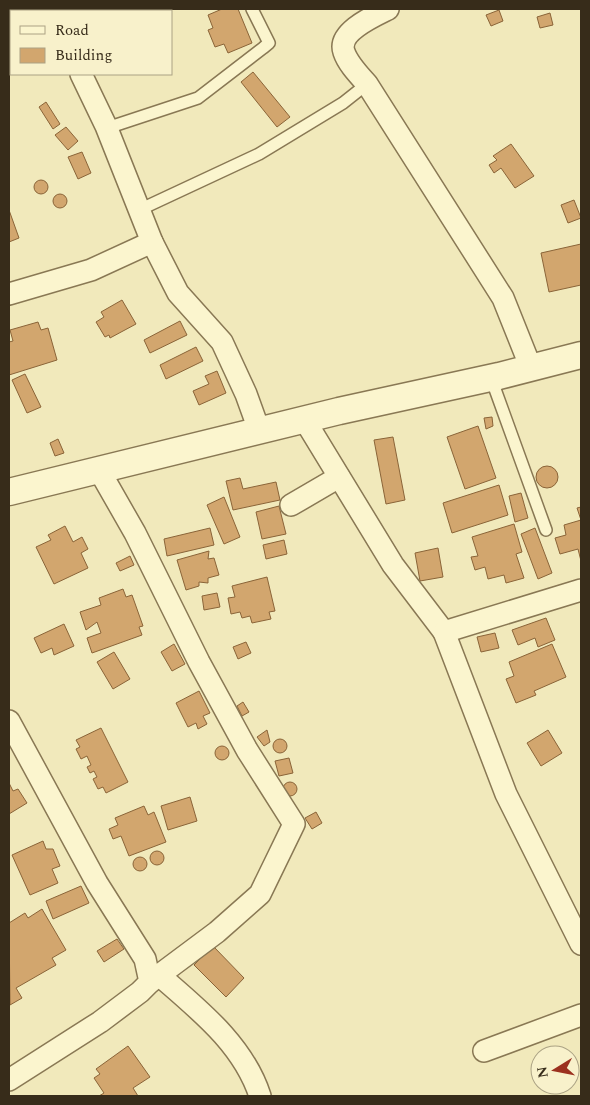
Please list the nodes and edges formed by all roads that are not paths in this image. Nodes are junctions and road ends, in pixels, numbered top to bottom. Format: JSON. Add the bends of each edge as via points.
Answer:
{"nodes":[{"id":1,"x":252,"y":9,"type":"edge"},
{"id":2,"x":388,"y":9,"type":"edge"},
{"id":3,"x":82,"y":75,"type":"edge"},
{"id":4,"x":367,"y":84,"type":"junction"},
{"id":5,"x":107,"y":128,"type":"junction"},
{"id":6,"x":139,"y":210,"type":"junction"},
{"id":7,"x":152,"y":242,"type":"junction"},
{"id":8,"x":9,"y":294,"type":"edge"},
{"id":9,"x":581,"y":355,"type":"edge"},
{"id":10,"x":532,"y":368,"type":"junction"},
{"id":11,"x":491,"y":378,"type":"junction"},
{"id":12,"x":304,"y":419,"type":"junction"},
{"id":13,"x":259,"y":430,"type":"junction"},
{"id":14,"x":99,"y":470,"type":"junction"},
{"id":15,"x":339,"y":477,"type":"junction"},
{"id":16,"x":9,"y":492,"type":"edge"},
{"id":17,"x":291,"y":505,"type":"dead end"},
{"id":18,"x":546,"y":530,"type":"dead end"},
{"id":19,"x":581,"y":590,"type":"edge"},
{"id":20,"x":444,"y":632,"type":"junction"},
{"id":21,"x":9,"y":721,"type":"edge"},
{"id":22,"x":581,"y":944,"type":"edge"},
{"id":23,"x":154,"y":978,"type":"junction"},
{"id":24,"x":581,"y":1015,"type":"edge"},
{"id":25,"x":484,"y":1051,"type":"dead end"},
{"id":26,"x":9,"y":1080,"type":"edge"},
{"id":27,"x":260,"y":1096,"type":"edge"}],
"edges":[{"from":1,"to":5,"type":"lane","via":[[269,43],[263,48],[198,98]]},
{"from":2,"to":4,"type":"street","via":[[357,26],[344,41],[349,62]]},
{"from":3,"to":5,"type":"street"},
{"from":4,"to":6,"type":"lane","via":[[343,103],[259,154]]},
{"from":4,"to":10,"type":"street","via":[[503,298]]},
{"from":5,"to":6,"type":"street"},
{"from":6,"to":7,"type":"street"},
{"from":7,"to":8,"type":"street","via":[[91,270]]},
{"from":7,"to":13,"type":"street","via":[[178,292],[222,342]]},
{"from":9,"to":10,"type":"street"},
{"from":10,"to":11,"type":"street"},
{"from":11,"to":12,"type":"street"},
{"from":11,"to":18,"type":"lane"},
{"from":12,"to":13,"type":"street"},
{"from":12,"to":15,"type":"street"},
{"from":13,"to":14,"type":"street"},
{"from":14,"to":16,"type":"street"},
{"from":14,"to":23,"type":"street","via":[[247,750],[294,824],[260,894],[217,932]]},
{"from":15,"to":17,"type":"street"},
{"from":15,"to":20,"type":"street","via":[[393,565]]},
{"from":19,"to":20,"type":"street"},
{"from":20,"to":22,"type":"street","via":[[506,794]]},
{"from":21,"to":23,"type":"street","via":[[97,883]]},
{"from":23,"to":26,"type":"street","via":[[100,1022]]},
{"from":23,"to":27,"type":"street","via":[[220,1031],[247,1066]]},
{"from":24,"to":25,"type":"street"}]}
